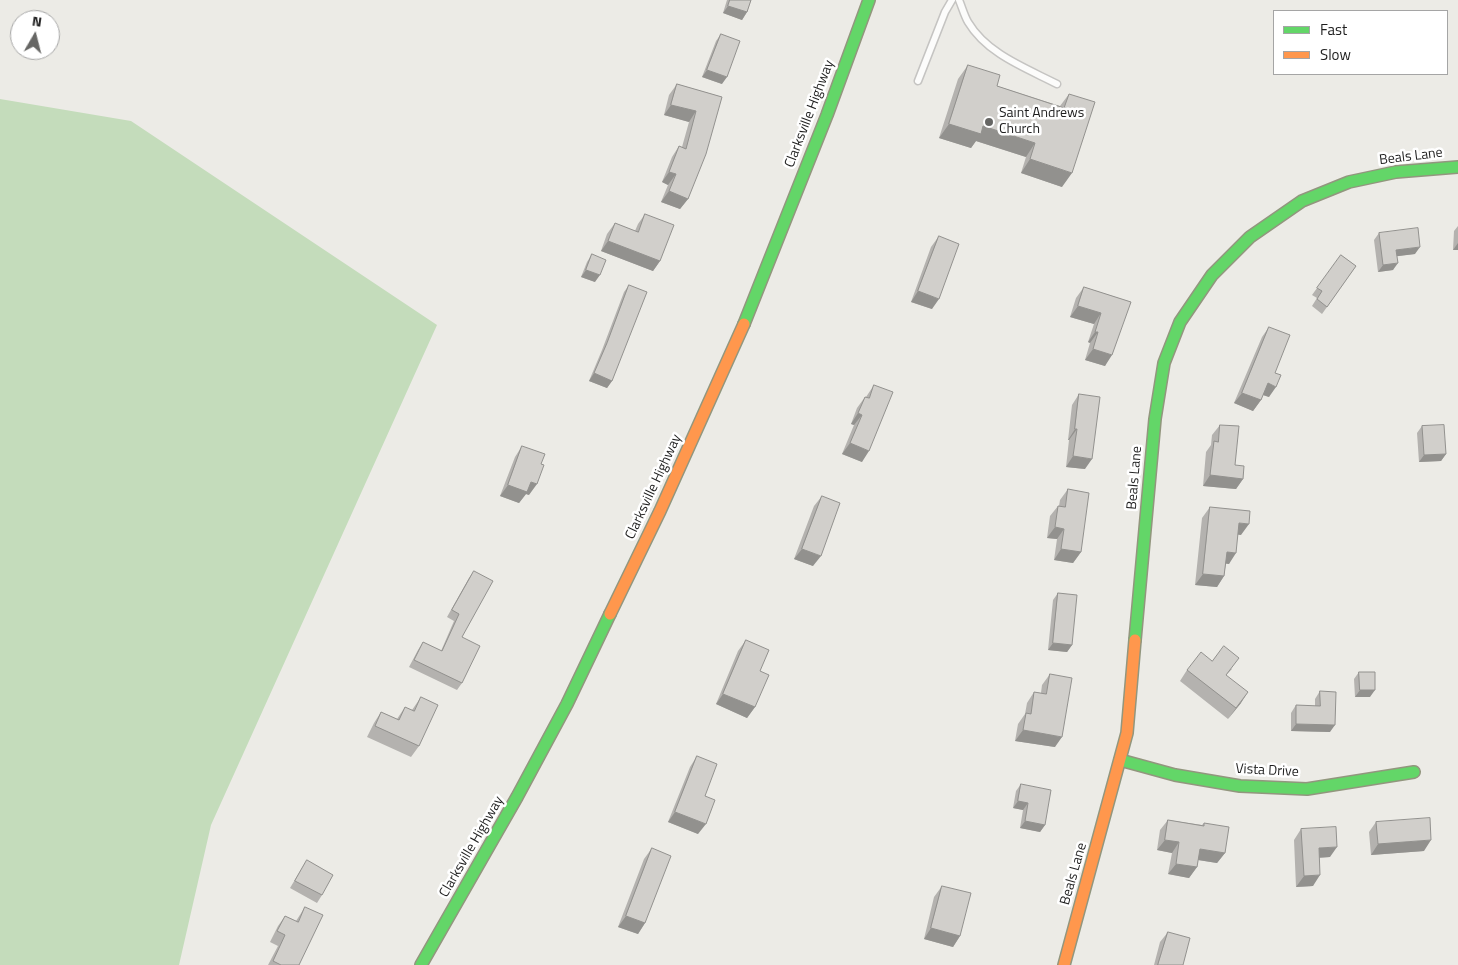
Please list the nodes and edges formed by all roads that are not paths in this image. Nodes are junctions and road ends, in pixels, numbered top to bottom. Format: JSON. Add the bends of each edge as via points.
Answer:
{"nodes":[{"id":1,"x":869,"y":0,"type":"edge"},
{"id":2,"x":952,"y":0,"type":"edge"},
{"id":3,"x":959,"y":0,"type":"edge"},
{"id":4,"x":918,"y":81,"type":"dead end"},
{"id":5,"x":1058,"y":84,"type":"dead end"},
{"id":6,"x":1458,"y":167,"type":"edge"},
{"id":7,"x":1120,"y":760,"type":"junction"},
{"id":8,"x":1414,"y":772,"type":"dead end"},
{"id":9,"x":421,"y":965,"type":"edge"},
{"id":10,"x":1064,"y":965,"type":"edge"}],
"edges":[{"from":1,"to":9,"type":"street","name":"Clarksville Highway","via":[[748,316],[660,511],[564,710]]},
{"from":2,"to":4,"type":"lane","via":[[944,12]]},
{"from":3,"to":5,"type":"lane","via":[[978,36],[994,51]]},
{"from":6,"to":7,"type":"street","name":"Beals Lane","via":[[1396,172],[1349,182],[1302,201],[1250,237],[1212,276],[1180,322],[1164,363],[1155,419],[1130,707]]},
{"from":7,"to":8,"type":"street","name":"Vista Drive","via":[[1240,786],[1278,788],[1307,789]]},
{"from":7,"to":10,"type":"street","name":"Beals Lane"}]}
